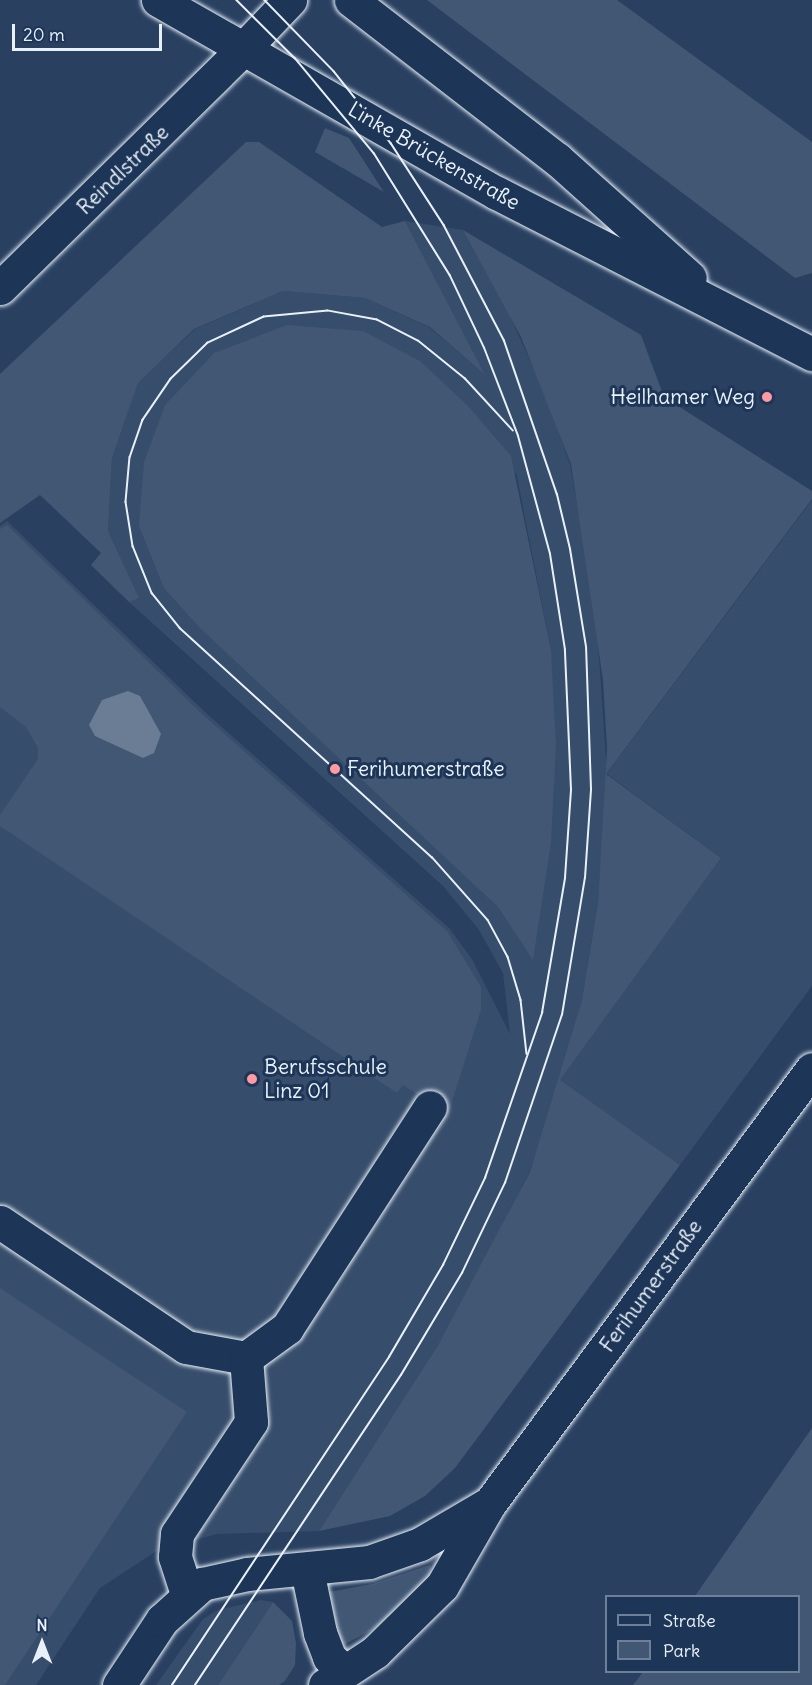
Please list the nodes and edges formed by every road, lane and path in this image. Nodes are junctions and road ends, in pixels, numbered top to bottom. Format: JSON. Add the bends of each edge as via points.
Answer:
{"nodes":[{"id":1,"x":158,"y":0,"type":"edge"},
{"id":2,"x":290,"y":0,"type":"edge"},
{"id":3,"x":351,"y":0,"type":"edge"},
{"id":4,"x":243,"y":50,"type":"junction"},
{"id":5,"x":0,"y":288,"type":"edge"},
{"id":6,"x":716,"y":301,"type":"junction"},
{"id":7,"x":812,"y":354,"type":"edge"},
{"id":8,"x":812,"y":1069,"type":"edge"},
{"id":9,"x":430,"y":1107,"type":"dead end"},
{"id":10,"x":0,"y":1222,"type":"edge"},
{"id":11,"x":246,"y":1358,"type":"junction"},
{"id":12,"x":490,"y":1503,"type":"junction"},
{"id":13,"x":306,"y":1570,"type":"junction"},
{"id":14,"x":187,"y":1594,"type":"junction"},
{"id":15,"x":335,"y":1678,"type":"edge"},
{"id":16,"x":119,"y":1685,"type":"edge"}],
"edges":[{"from":1,"to":4,"type":"street","name":"Linke Brückenstraße"},
{"from":2,"to":4,"type":"street","name":"Reindlstraße"},
{"from":3,"to":6,"type":"street","name":"Linke Brückenstraße","via":[[557,159]]},
{"from":4,"to":5,"type":"street","name":"Reindlstraße"},
{"from":4,"to":6,"type":"street","name":"Linke Brückenstraße","via":[[507,198]]},
{"from":6,"to":7,"type":"street","name":"Linke Brückenstraße"},
{"from":8,"to":12,"type":"street","name":"Ferihumerstraße"},
{"from":9,"to":11,"type":"street","via":[[287,1328]]},
{"from":10,"to":11,"type":"street","via":[[186,1347]]},
{"from":11,"to":14,"type":"street","via":[[250,1422],[177,1534],[175,1557]]},
{"from":12,"to":13,"type":"street","name":"Ferihumerstraße","via":[[396,1554],[352,1566]]},
{"from":12,"to":15,"type":"street","name":"Ferihumerstraße","via":[[456,1567],[430,1600],[375,1652]]},
{"from":13,"to":14,"type":"street","name":"Ferihumerstraße","via":[[217,1579]]},
{"from":13,"to":15,"type":"street"},
{"from":14,"to":16,"type":"street","name":"Ferihumerstraße","via":[[162,1620]]}]}
